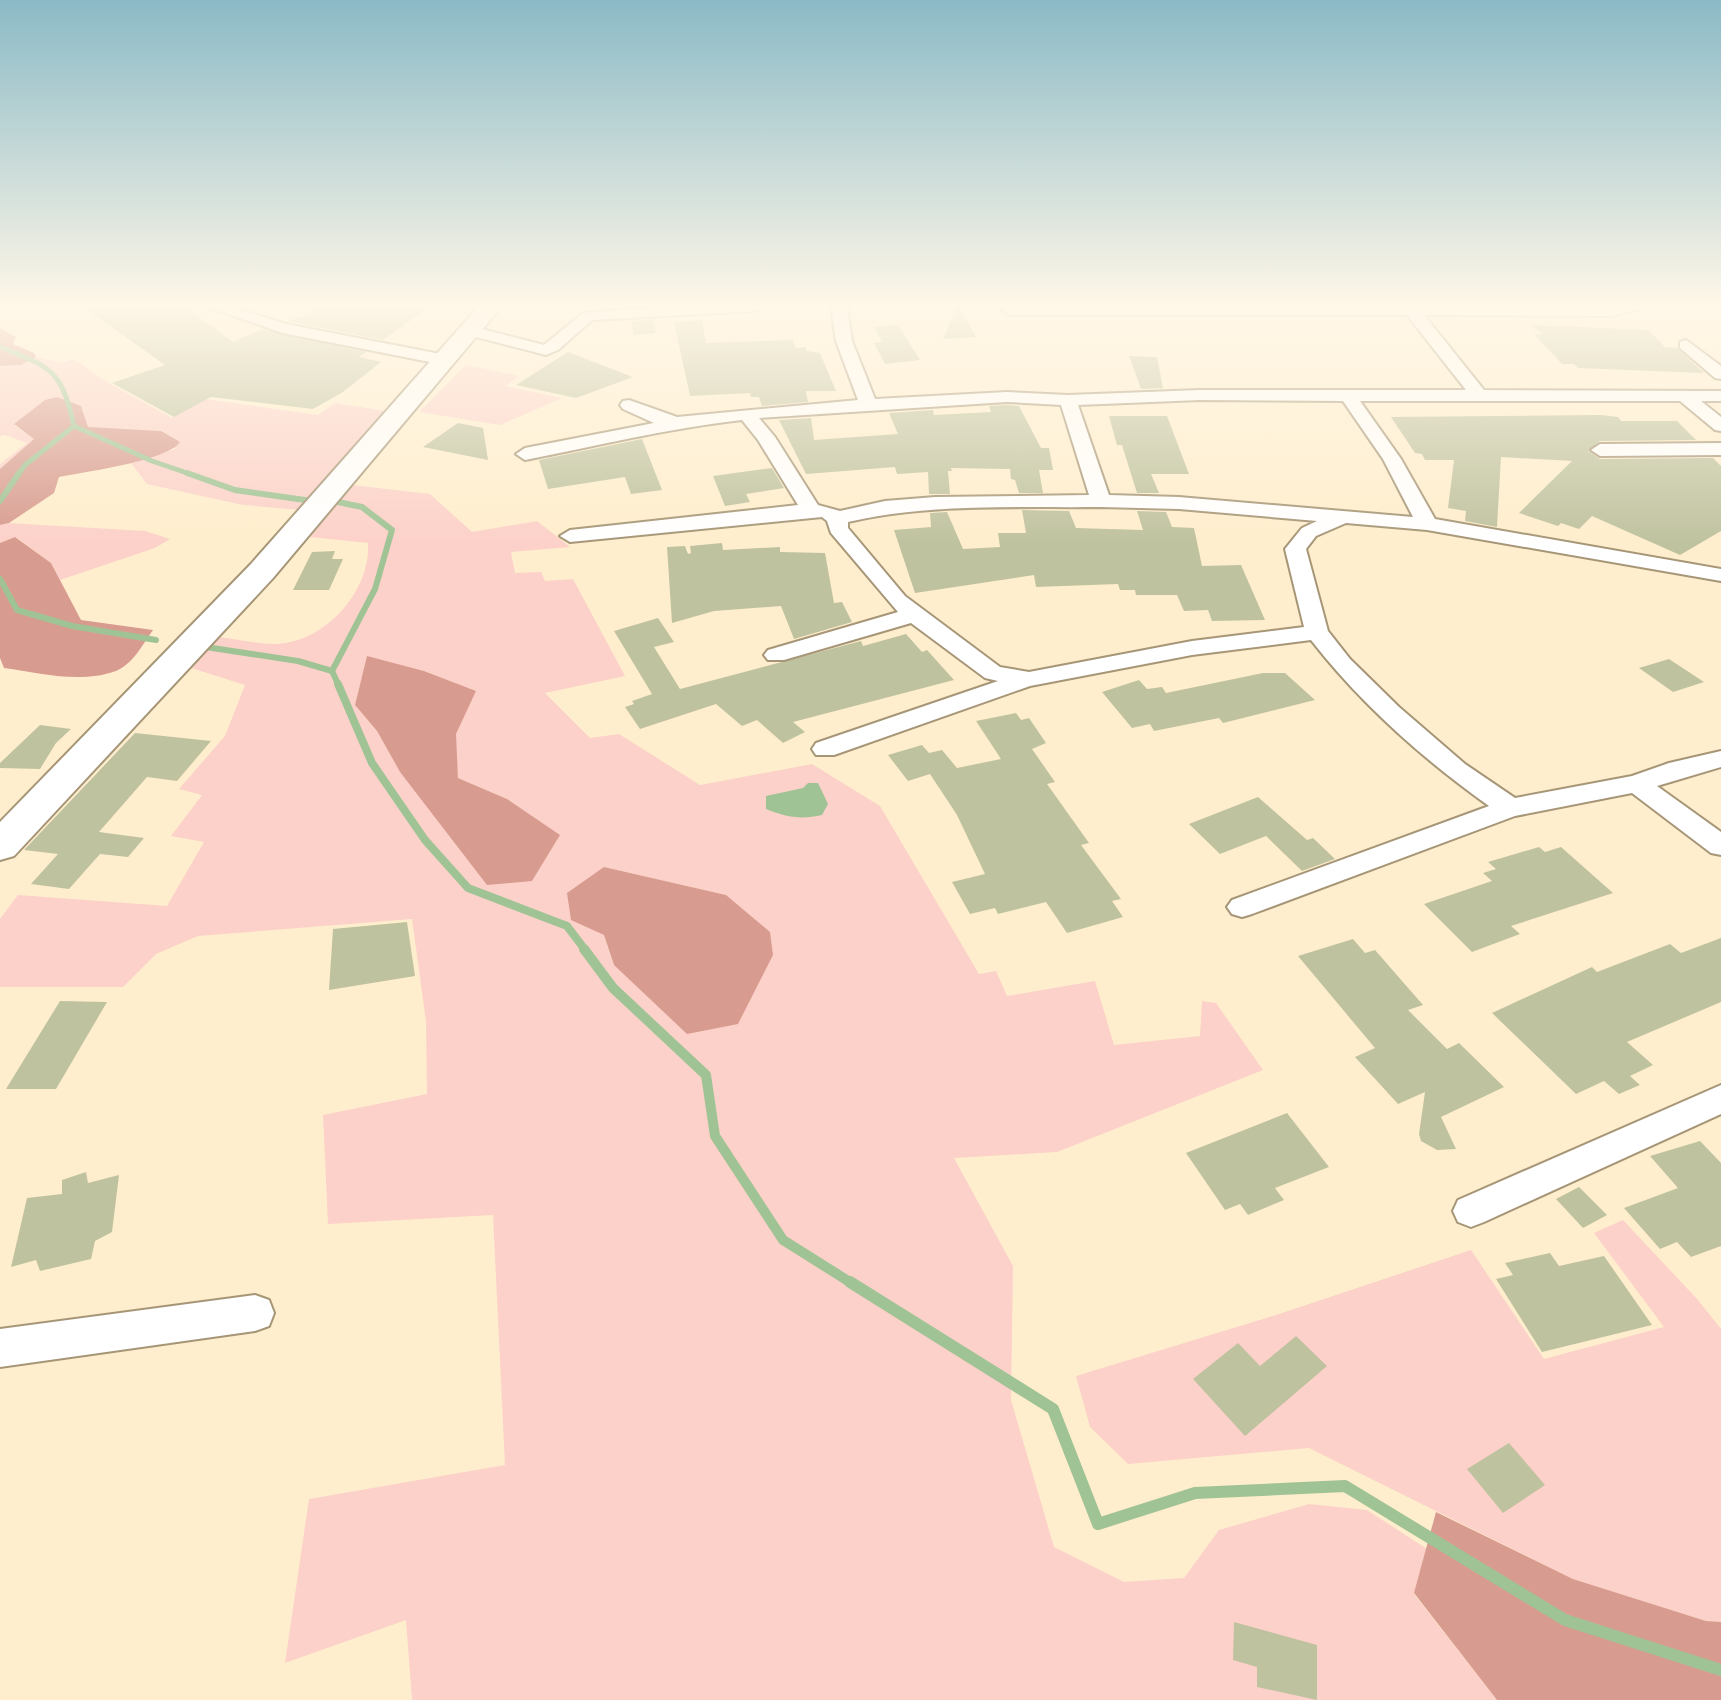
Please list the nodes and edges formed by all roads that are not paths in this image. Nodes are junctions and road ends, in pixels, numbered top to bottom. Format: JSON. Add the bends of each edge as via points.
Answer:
{"nodes":[{"id":1,"x":423,"y":385,"type":"edge"},
{"id":2,"x":861,"y":385,"type":"edge"},
{"id":3,"x":1471,"y":385,"type":"edge"},
{"id":4,"x":1347,"y":394,"type":"junction"},
{"id":5,"x":1683,"y":395,"type":"junction"},
{"id":6,"x":1479,"y":396,"type":"junction"},
{"id":7,"x":1721,"y":396,"type":"edge"},
{"id":8,"x":1068,"y":400,"type":"junction"},
{"id":9,"x":868,"y":404,"type":"junction"},
{"id":10,"x":629,"y":405,"type":"dead end"},
{"id":11,"x":746,"y":414,"type":"junction"},
{"id":12,"x":677,"y":422,"type":"junction"},
{"id":13,"x":1721,"y":426,"type":"edge"},
{"id":14,"x":1721,"y":449,"type":"edge"},
{"id":15,"x":1600,"y":450,"type":"dead end"},
{"id":16,"x":525,"y":454,"type":"dead end"},
{"id":17,"x":1101,"y":501,"type":"junction"},
{"id":18,"x":1240,"y":509,"type":"junction"},
{"id":19,"x":811,"y":510,"type":"junction"},
{"id":20,"x":837,"y":518,"type":"junction"},
{"id":21,"x":1343,"y":518,"type":"junction"},
{"id":22,"x":1427,"y":524,"type":"junction"},
{"id":23,"x":570,"y":536,"type":"dead end"},
{"id":24,"x":1284,"y":540,"type":"junction"},
{"id":25,"x":1721,"y":575,"type":"edge"},
{"id":26,"x":913,"y":615,"type":"junction"},
{"id":27,"x":1317,"y":632,"type":"junction"},
{"id":28,"x":776,"y":655,"type":"dead end"},
{"id":29,"x":1029,"y":679,"type":"junction"},
{"id":30,"x":825,"y":749,"type":"dead end"},
{"id":31,"x":1721,"y":759,"type":"edge"},
{"id":32,"x":1637,"y":784,"type":"junction"},
{"id":33,"x":1510,"y":808,"type":"junction"},
{"id":34,"x":0,"y":846,"type":"edge"},
{"id":35,"x":1721,"y":846,"type":"edge"},
{"id":36,"x":1242,"y":907,"type":"dead end"},
{"id":37,"x":1721,"y":1099,"type":"edge"},
{"id":38,"x":1471,"y":1211,"type":"dead end"},
{"id":39,"x":255,"y":1313,"type":"dead end"},
{"id":40,"x":0,"y":1348,"type":"edge"}],
"edges":[{"from":1,"to":34,"type":"street","via":[[262,571]]},
{"from":2,"to":9,"type":"street"},
{"from":3,"to":6,"type":"street"},
{"from":4,"to":6,"type":"street"},
{"from":4,"to":8,"type":"street"},
{"from":4,"to":22,"type":"street","via":[[1392,459]]},
{"from":5,"to":6,"type":"street"},
{"from":5,"to":7,"type":"street"},
{"from":5,"to":13,"type":"street"},
{"from":8,"to":9,"type":"street","via":[[1007,397]]},
{"from":8,"to":17,"type":"street"},
{"from":9,"to":11,"type":"street"},
{"from":10,"to":12,"type":"street"},
{"from":11,"to":12,"type":"street"},
{"from":11,"to":19,"type":"street"},
{"from":12,"to":16,"type":"street"},
{"from":14,"to":15,"type":"street"},
{"from":17,"to":18,"type":"street"},
{"from":17,"to":20,"type":"street","via":[[907,505]]},
{"from":18,"to":21,"type":"street"},
{"from":18,"to":24,"type":"street"},
{"from":19,"to":20,"type":"street"},
{"from":19,"to":23,"type":"street"},
{"from":20,"to":26,"type":"street","via":[[838,529]]},
{"from":21,"to":22,"type":"street"},
{"from":21,"to":24,"type":"street"},
{"from":22,"to":25,"type":"street"},
{"from":24,"to":27,"type":"street"},
{"from":26,"to":28,"type":"street"},
{"from":26,"to":29,"type":"street","via":[[993,673]]},
{"from":27,"to":29,"type":"street","via":[[1192,648]]},
{"from":27,"to":33,"type":"street","via":[[1390,712],[1456,770]]},
{"from":29,"to":30,"type":"street"},
{"from":31,"to":32,"type":"street"},
{"from":32,"to":33,"type":"street"},
{"from":32,"to":35,"type":"street"},
{"from":33,"to":36,"type":"street"},
{"from":37,"to":38,"type":"street"},
{"from":39,"to":40,"type":"street"}]}
